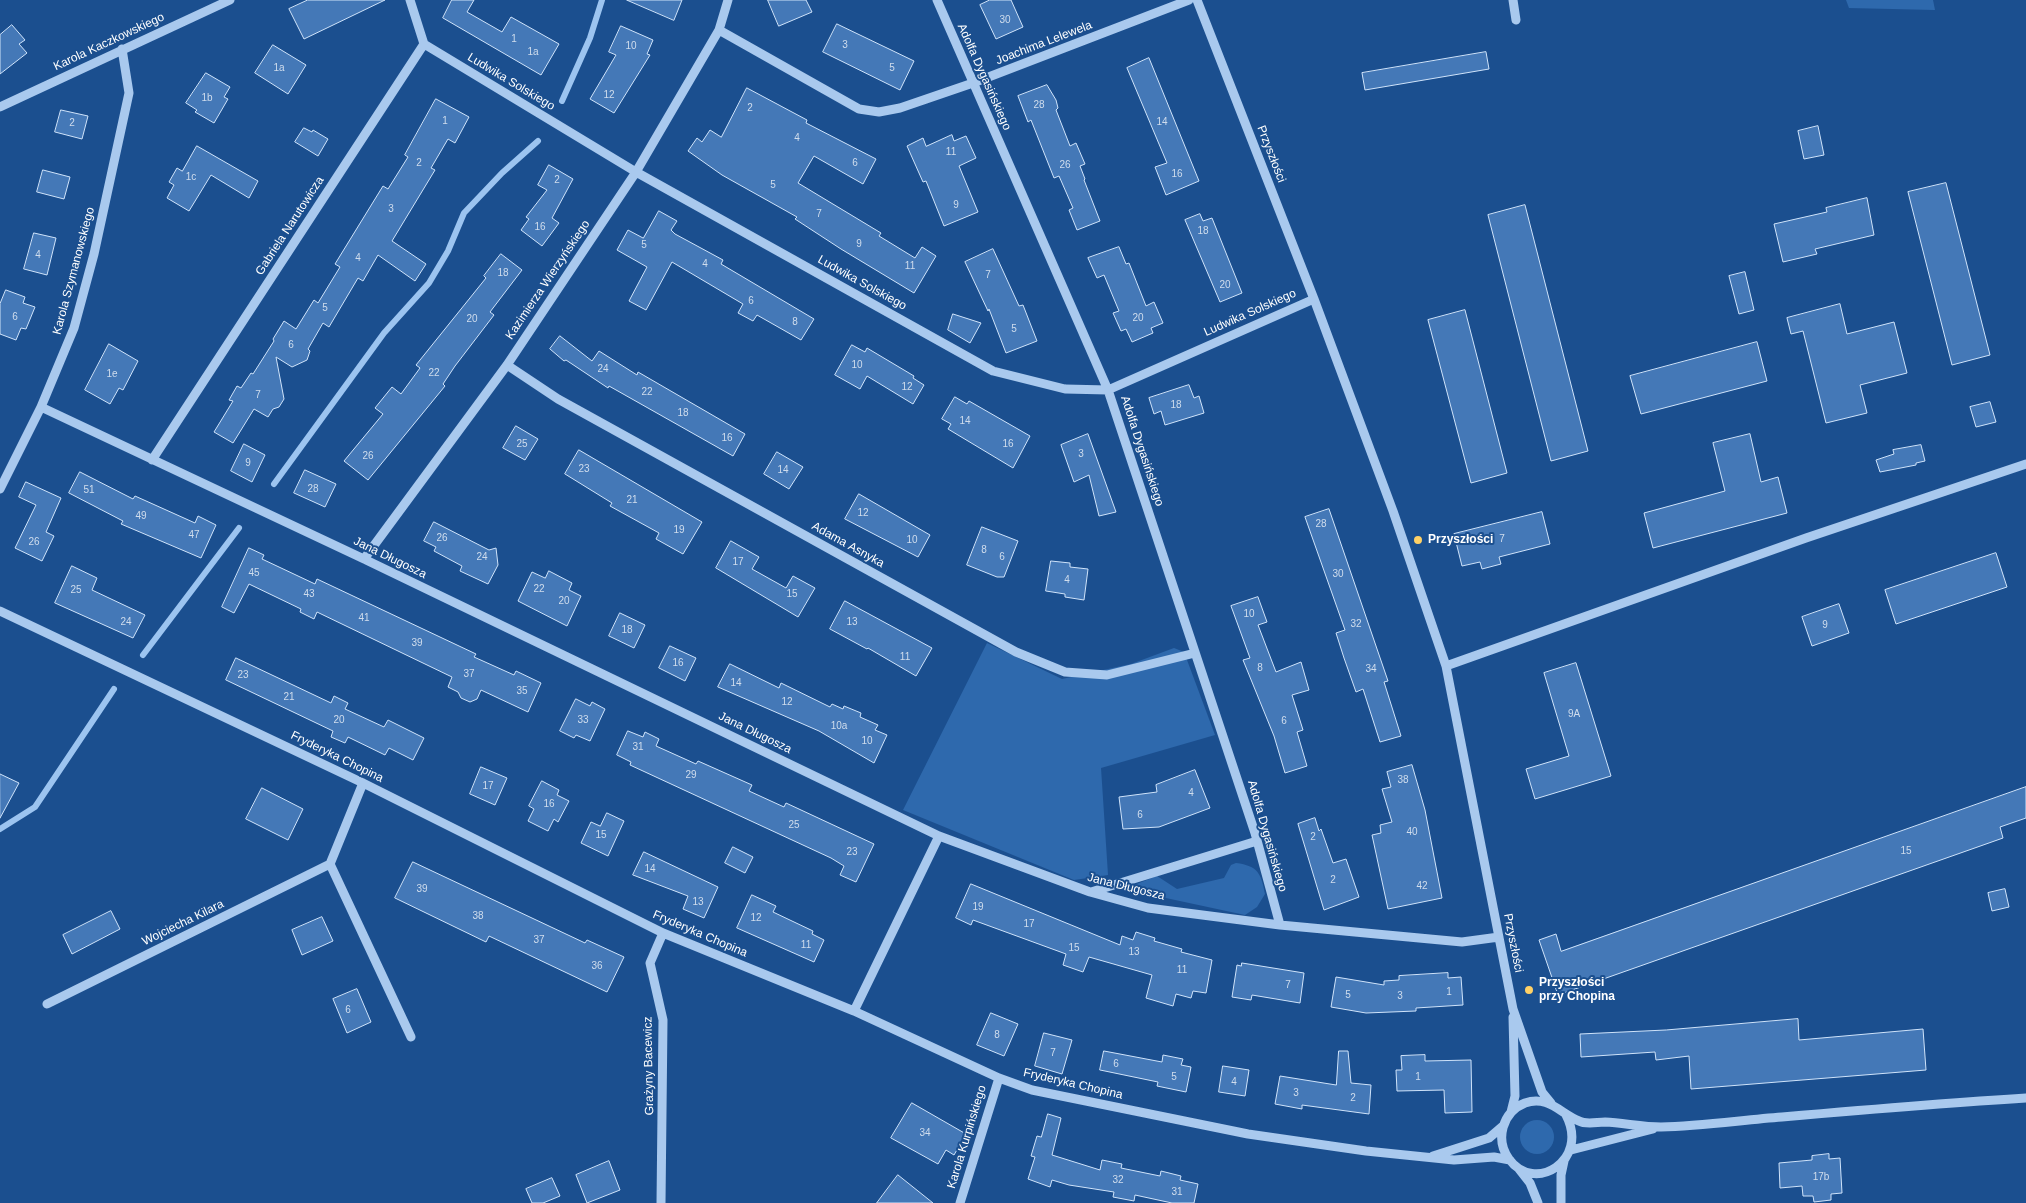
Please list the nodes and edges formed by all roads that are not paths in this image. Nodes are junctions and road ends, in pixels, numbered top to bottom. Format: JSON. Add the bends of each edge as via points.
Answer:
{"nodes":[{"id":1,"x":410,"y":0,"type":"edge"},
{"id":2,"x":728,"y":0,"type":"edge"},
{"id":3,"x":937,"y":0,"type":"edge"},
{"id":4,"x":1189,"y":0,"type":"edge"},
{"id":5,"x":1197,"y":0,"type":"edge"},
{"id":6,"x":1513,"y":0,"type":"edge"},
{"id":7,"x":224,"y":1,"type":"edge"},
{"id":8,"x":1516,"y":20,"type":"dead end"},
{"id":9,"x":719,"y":30,"type":"junction"},
{"id":10,"x":424,"y":44,"type":"junction"},
{"id":11,"x":122,"y":49,"type":"junction"},
{"id":12,"x":973,"y":83,"type":"junction"},
{"id":13,"x":0,"y":107,"type":"edge"},
{"id":14,"x":636,"y":172,"type":"junction"},
{"id":15,"x":1314,"y":299,"type":"junction"},
{"id":16,"x":507,"y":365,"type":"junction"},
{"id":17,"x":1108,"y":390,"type":"junction"},
{"id":18,"x":41,"y":407,"type":"junction"},
{"id":19,"x":152,"y":460,"type":"junction"},
{"id":20,"x":2026,"y":464,"type":"edge"},
{"id":21,"x":0,"y":489,"type":"edge"},
{"id":22,"x":364,"y":559,"type":"junction"},
{"id":23,"x":0,"y":611,"type":"edge"},
{"id":24,"x":1195,"y":653,"type":"junction"},
{"id":25,"x":1446,"y":666,"type":"junction"},
{"id":26,"x":362,"y":782,"type":"junction"},
{"id":27,"x":939,"y":836,"type":"junction"},
{"id":28,"x":1257,"y":841,"type":"junction"},
{"id":29,"x":330,"y":864,"type":"junction"},
{"id":30,"x":1090,"y":892,"type":"junction"},
{"id":31,"x":1280,"y":925,"type":"junction"},
{"id":32,"x":663,"y":933,"type":"junction"},
{"id":33,"x":1499,"y":937,"type":"junction"},
{"id":34,"x":47,"y":1004,"type":"dead end"},
{"id":35,"x":1513,"y":1010,"type":"junction"},
{"id":36,"x":854,"y":1011,"type":"junction"},
{"id":37,"x":411,"y":1037,"type":"dead end"},
{"id":38,"x":999,"y":1078,"type":"junction"},
{"id":39,"x":2026,"y":1098,"type":"edge"},
{"id":40,"x":1551,"y":1103,"type":"junction"},
{"id":41,"x":1511,"y":1112,"type":"junction"},
{"id":42,"x":1566,"y":1115,"type":"junction"},
{"id":43,"x":1502,"y":1126,"type":"junction"},
{"id":44,"x":1661,"y":1127,"type":"junction"},
{"id":45,"x":1571,"y":1150,"type":"junction"},
{"id":46,"x":1431,"y":1156,"type":"junction"},
{"id":47,"x":1510,"y":1160,"type":"junction"},
{"id":48,"x":1564,"y":1161,"type":"junction"},
{"id":49,"x":1519,"y":1168,"type":"junction"},
{"id":50,"x":661,"y":1203,"type":"edge"},
{"id":51,"x":960,"y":1203,"type":"edge"},
{"id":52,"x":1538,"y":1203,"type":"edge"},
{"id":53,"x":1561,"y":1203,"type":"edge"}],
"edges":[{"from":1,"to":10,"type":"street"},
{"from":2,"to":9,"type":"street","name":"Kazimierza Wierzyńskiego"},
{"from":3,"to":12,"type":"street","name":"Adolfa Dygasińskiego"},
{"from":4,"to":12,"type":"street","name":"Joachima Lelewela"},
{"from":5,"to":15,"type":"street","name":"Przyszłości"},
{"from":6,"to":8,"type":"street"},
{"from":7,"to":11,"type":"street","name":"Karola Kaczkowskiego"},
{"from":9,"to":12,"type":"street","name":"Joachima Lelewela","via":[[859,109],[879,112],[900,108]]},
{"from":9,"to":14,"type":"street","name":"Kazimierza Wierzyńskiego"},
{"from":10,"to":14,"type":"street","name":"Ludwika Solskiego"},
{"from":10,"to":19,"type":"street","name":"Gabriela Narutowicza"},
{"from":11,"to":13,"type":"street","name":"Karola Kaczkowskiego"},
{"from":11,"to":18,"type":"street","name":"Karola Szymanowskiego","via":[[129,93],[119,146],[74,328]]},
{"from":12,"to":17,"type":"street","name":"Adolfa Dygasińskiego"},
{"from":14,"to":16,"type":"street","name":"Kazimierza Wierzyńskiego"},
{"from":14,"to":17,"type":"street","name":"Ludwika Solskiego","via":[[993,371],[1065,390]]},
{"from":15,"to":17,"type":"street","name":"Ludwika Solskiego"},
{"from":15,"to":25,"type":"street","name":"Przyszłości","via":[[1393,511]]},
{"from":16,"to":22,"type":"street","name":"Kazimierza Wierzyńskiego"},
{"from":16,"to":24,"type":"street","name":"Adama Asnyka","via":[[558,399],[1008,648],[1049,666],[1065,672],[1108,675]]},
{"from":17,"to":24,"type":"street","name":"Adolfa Dygasińskiego"},
{"from":18,"to":19,"type":"street","name":"Jana Długosza"},
{"from":18,"to":21,"type":"street","name":"Karola Szymanowskiego"},
{"from":19,"to":22,"type":"street","name":"Jana Długosza"},
{"from":20,"to":25,"type":"street"},
{"from":22,"to":27,"type":"street","name":"Jana Długosza"},
{"from":23,"to":26,"type":"street","name":"Fryderyka Chopina"},
{"from":24,"to":28,"type":"street","name":"Adolfa Dygasińskiego"},
{"from":25,"to":33,"type":"street","name":"Przyszłości"},
{"from":26,"to":29,"type":"street"},
{"from":26,"to":32,"type":"street","name":"Fryderyka Chopina"},
{"from":27,"to":30,"type":"street","name":"Jana Długosza"},
{"from":27,"to":36,"type":"street"},
{"from":28,"to":30,"type":"street"},
{"from":28,"to":31,"type":"street","name":"Adolfa Dygasińskiego"},
{"from":29,"to":34,"type":"street","name":"Wojciecha Kilara"},
{"from":29,"to":37,"type":"street"},
{"from":30,"to":31,"type":"street","name":"Jana Długosza","via":[[1148,908]]},
{"from":31,"to":33,"type":"street","name":"Jana Długosza","via":[[1462,942]]},
{"from":32,"to":36,"type":"street","name":"Fryderyka Chopina"},
{"from":32,"to":50,"type":"street","name":"Grażyny Bacewicz","via":[[650,963],[662,1020]]},
{"from":33,"to":35,"type":"street","name":"Przyszłości"},
{"from":35,"to":40,"type":"street","name":"Przyszłości","via":[[1542,1092]]},
{"from":35,"to":41,"type":"street","name":"Przyszłości","via":[[1515,1096]]},
{"from":36,"to":38,"type":"street","name":"Fryderyka Chopina"},
{"from":38,"to":46,"type":"street","name":"Fryderyka Chopina","via":[[1032,1090],[1248,1134],[1366,1151]]},
{"from":38,"to":51,"type":"street","name":"Karola Kurpińskiego"},
{"from":39,"to":44,"type":"street"},
{"from":40,"to":41,"type":"street","via":[[1525,1103]]},
{"from":40,"to":42,"type":"street"},
{"from":41,"to":43,"type":"street"},
{"from":42,"to":44,"type":"street","via":[[1582,1123]]},
{"from":42,"to":45,"type":"street","via":[[1572,1126]]},
{"from":43,"to":46,"type":"street","name":"Fryderyka Chopina","via":[[1489,1138]]},
{"from":43,"to":47,"type":"street","via":[[1503,1150]]},
{"from":44,"to":45,"type":"street"},
{"from":45,"to":48,"type":"street"},
{"from":46,"to":47,"type":"street","name":"Fryderyka Chopina","via":[[1454,1160],[1494,1157]]},
{"from":47,"to":49,"type":"street"},
{"from":48,"to":49,"type":"street","via":[[1548,1172],[1528,1172]]},
{"from":48,"to":53,"type":"street"},
{"from":49,"to":52,"type":"street","via":[[1530,1183]]}]}
